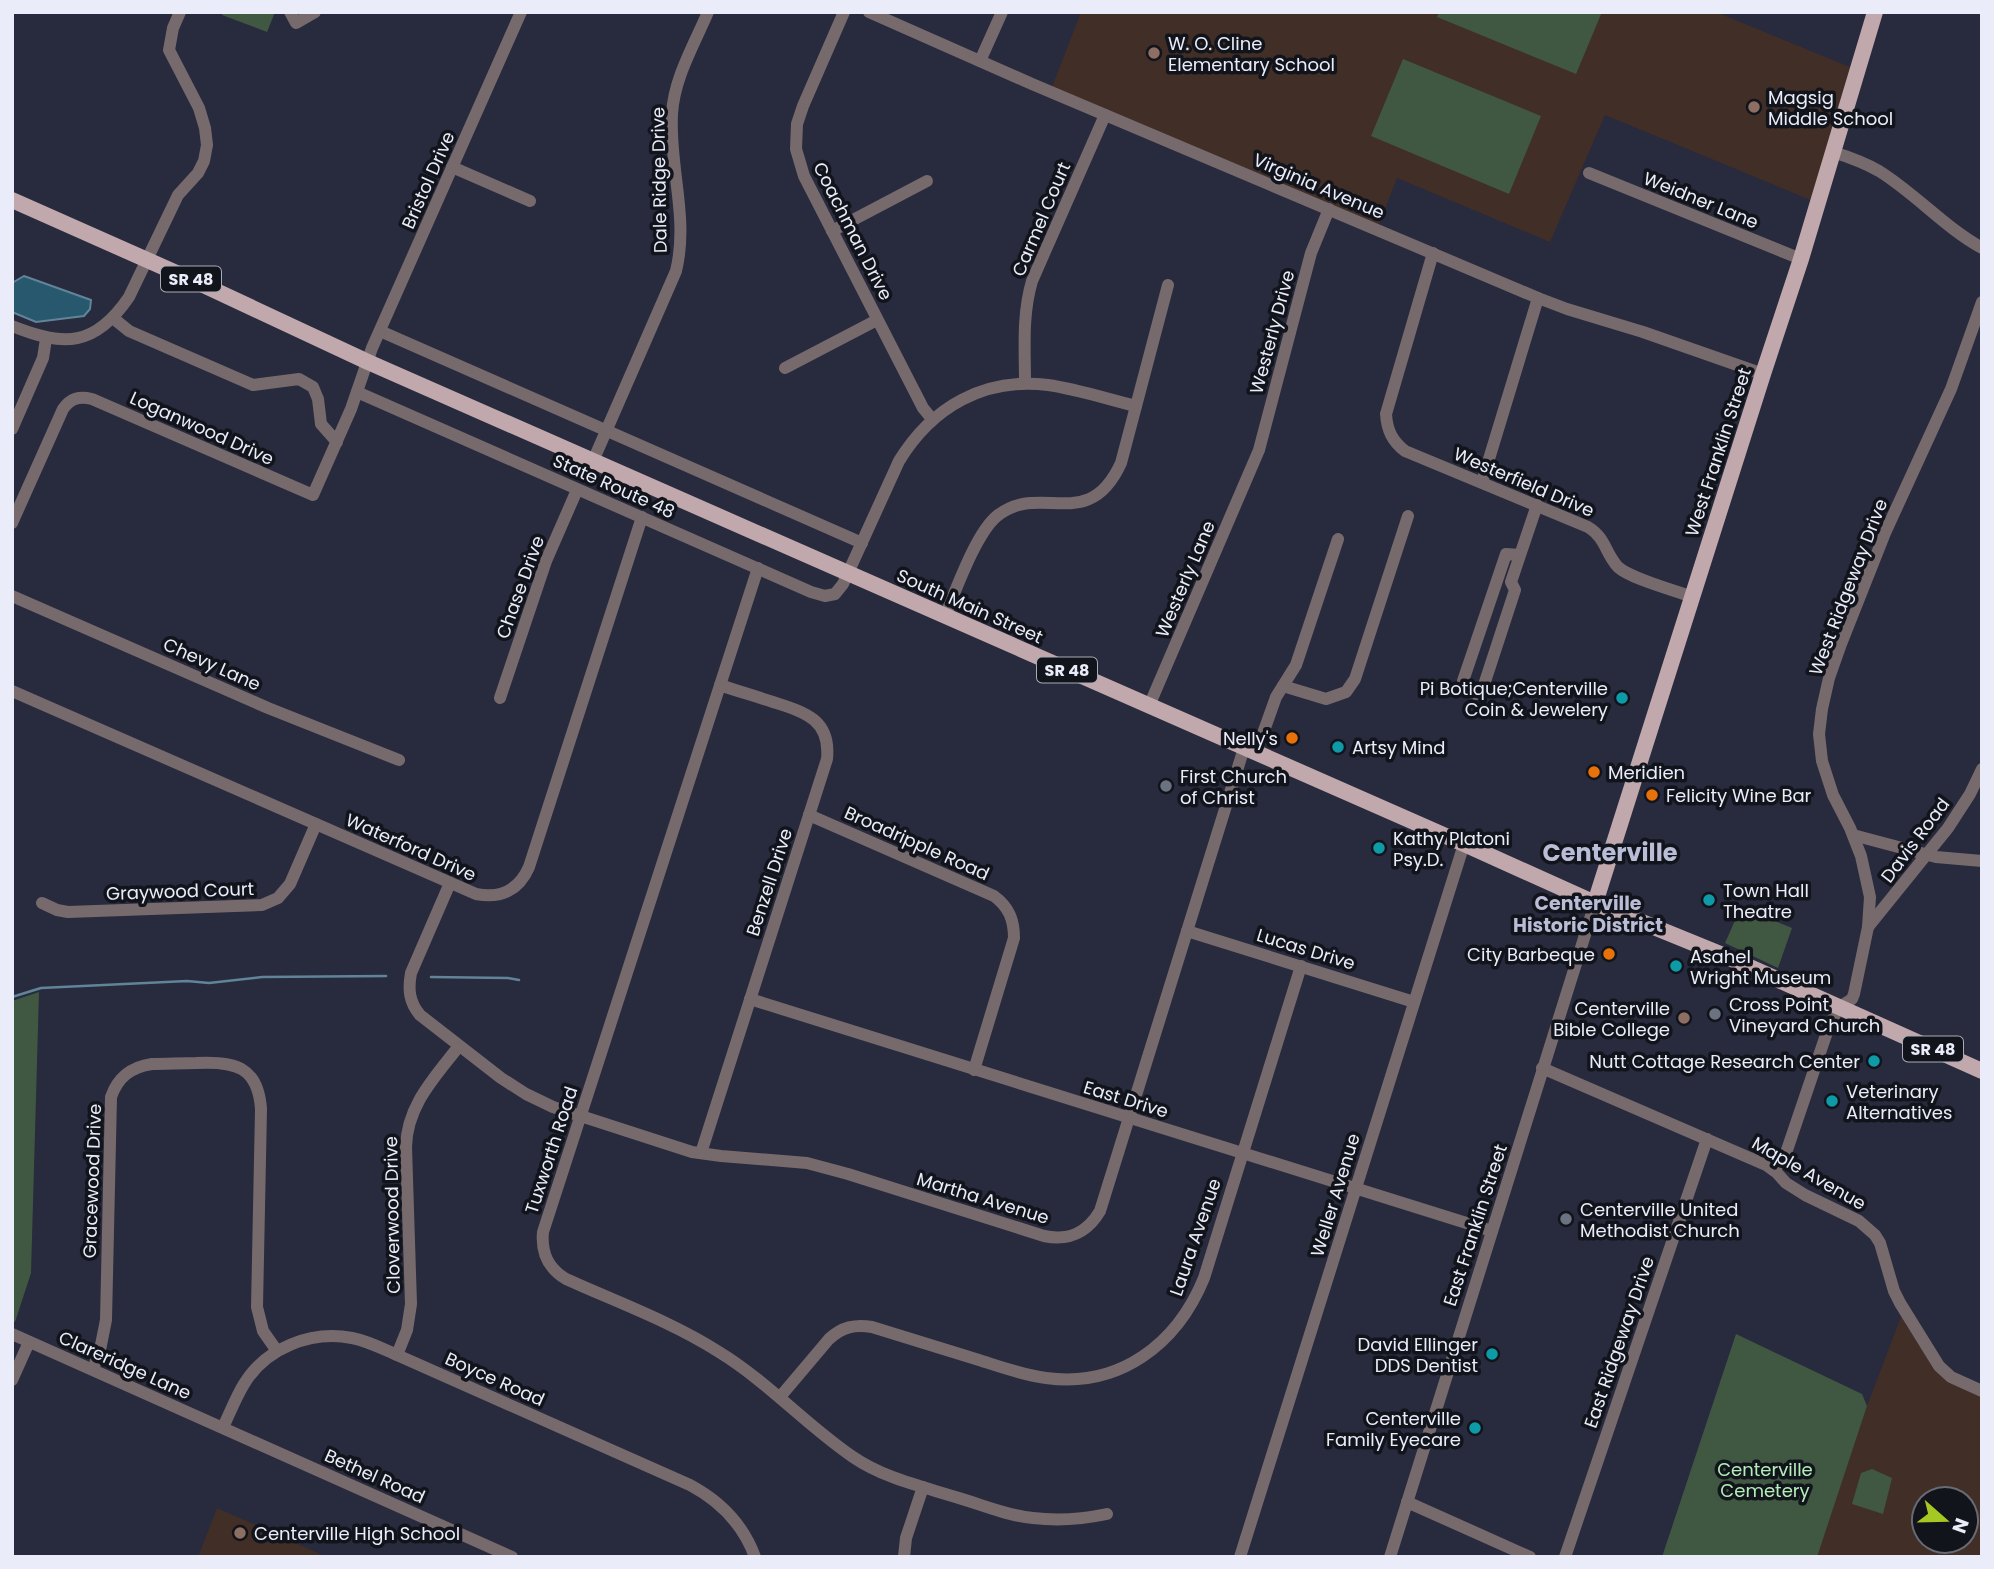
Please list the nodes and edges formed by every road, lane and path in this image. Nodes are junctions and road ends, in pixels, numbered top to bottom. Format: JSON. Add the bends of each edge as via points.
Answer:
{"nodes":[{"id":1,"x":180,"y":12,"type":"edge"},
{"id":2,"x":290,"y":12,"type":"edge"},
{"id":3,"x":315,"y":12,"type":"edge"},
{"id":4,"x":521,"y":12,"type":"edge"},
{"id":5,"x":708,"y":12,"type":"edge"},
{"id":6,"x":844,"y":12,"type":"edge"},
{"id":7,"x":869,"y":12,"type":"edge"},
{"id":8,"x":1002,"y":12,"type":"edge"},
{"id":9,"x":1875,"y":12,"type":"edge"},
{"id":10,"x":980,"y":61,"type":"junction"},
{"id":11,"x":1105,"y":115,"type":"junction"},
{"id":12,"x":1833,"y":152,"type":"junction"},
{"id":13,"x":452,"y":167,"type":"junction"},
{"id":14,"x":1588,"y":173,"type":"dead end"},
{"id":15,"x":927,"y":181,"type":"dead end"},
{"id":16,"x":12,"y":200,"type":"edge"},
{"id":17,"x":530,"y":201,"type":"dead end"},
{"id":18,"x":1329,"y":209,"type":"junction"},
{"id":19,"x":832,"y":231,"type":"junction"},
{"id":20,"x":1982,"y":248,"type":"edge"},
{"id":21,"x":1433,"y":253,"type":"junction"},
{"id":22,"x":145,"y":259,"type":"junction"},
{"id":23,"x":1801,"y":259,"type":"junction"},
{"id":24,"x":1168,"y":285,"type":"dead end"},
{"id":25,"x":1538,"y":298,"type":"junction"},
{"id":26,"x":1982,"y":302,"type":"edge"},
{"id":27,"x":113,"y":318,"type":"junction"},
{"id":28,"x":877,"y":320,"type":"junction"},
{"id":29,"x":12,"y":326,"type":"edge"},
{"id":30,"x":380,"y":331,"type":"junction"},
{"id":31,"x":46,"y":339,"type":"junction"},
{"id":32,"x":368,"y":362,"type":"junction"},
{"id":33,"x":785,"y":368,"type":"dead end"},
{"id":34,"x":1763,"y":374,"type":"junction"},
{"id":35,"x":1025,"y":383,"type":"junction"},
{"id":36,"x":357,"y":392,"type":"junction"},
{"id":37,"x":1136,"y":406,"type":"junction"},
{"id":38,"x":932,"y":419,"type":"junction"},
{"id":39,"x":12,"y":429,"type":"edge"},
{"id":40,"x":606,"y":431,"type":"junction"},
{"id":41,"x":337,"y":442,"type":"junction"},
{"id":42,"x":593,"y":461,"type":"junction"},
{"id":43,"x":1253,"y":466,"type":"joint"},
{"id":44,"x":1482,"y":482,"type":"junction"},
{"id":45,"x":578,"y":490,"type":"junction"},
{"id":46,"x":1537,"y":505,"type":"junction"},
{"id":47,"x":1408,"y":516,"type":"dead end"},
{"id":48,"x":642,"y":517,"type":"junction"},
{"id":49,"x":12,"y":523,"type":"edge"},
{"id":50,"x":1338,"y":539,"type":"dead end"},
{"id":51,"x":862,"y":543,"type":"junction"},
{"id":52,"x":1520,"y":555,"type":"junction"},
{"id":53,"x":758,"y":568,"type":"junction"},
{"id":54,"x":848,"y":573,"type":"junction"},
{"id":55,"x":12,"y":596,"type":"edge"},
{"id":56,"x":1692,"y":597,"type":"junction"},
{"id":57,"x":945,"y":616,"type":"junction"},
{"id":58,"x":720,"y":685,"type":"junction"},
{"id":59,"x":1283,"y":686,"type":"junction"},
{"id":60,"x":12,"y":691,"type":"edge"},
{"id":61,"x":500,"y":698,"type":"dead end"},
{"id":62,"x":1149,"y":706,"type":"junction"},
{"id":63,"x":1250,"y":751,"type":"junction"},
{"id":64,"x":399,"y":760,"type":"dead end"},
{"id":65,"x":1982,"y":769,"type":"edge"},
{"id":66,"x":809,"y":815,"type":"junction"},
{"id":67,"x":316,"y":824,"type":"junction"},
{"id":68,"x":1853,"y":835,"type":"junction"},
{"id":69,"x":1464,"y":844,"type":"junction"},
{"id":70,"x":1928,"y":854,"type":"junction"},
{"id":71,"x":1982,"y":861,"type":"edge"},
{"id":72,"x":450,"y":883,"type":"junction"},
{"id":73,"x":42,"y":903,"type":"dead end"},
{"id":74,"x":1595,"y":903,"type":"junction"},
{"id":75,"x":1868,"y":927,"type":"junction"},
{"id":76,"x":1187,"y":931,"type":"junction"},
{"id":77,"x":1301,"y":966,"type":"junction"},
{"id":78,"x":750,"y":999,"type":"junction"},
{"id":79,"x":1415,"y":1002,"type":"junction"},
{"id":80,"x":1838,"y":1008,"type":"junction"},
{"id":81,"x":459,"y":1046,"type":"junction"},
{"id":82,"x":1542,"y":1068,"type":"junction"},
{"id":83,"x":974,"y":1070,"type":"junction"},
{"id":84,"x":1982,"y":1071,"type":"edge"},
{"id":85,"x":580,"y":1116,"type":"junction"},
{"id":86,"x":1128,"y":1118,"type":"junction"},
{"id":87,"x":1707,"y":1139,"type":"junction"},
{"id":88,"x":701,"y":1153,"type":"junction"},
{"id":89,"x":1242,"y":1154,"type":"junction"},
{"id":90,"x":1774,"y":1170,"type":"junction"},
{"id":91,"x":1356,"y":1189,"type":"junction"},
{"id":92,"x":1492,"y":1231,"type":"junction"},
{"id":93,"x":12,"y":1334,"type":"edge"},
{"id":94,"x":29,"y":1342,"type":"junction"},
{"id":95,"x":277,"y":1351,"type":"junction"},
{"id":96,"x":397,"y":1355,"type":"junction"},
{"id":97,"x":93,"y":1369,"type":"junction"},
{"id":98,"x":1982,"y":1374,"type":"edge"},
{"id":99,"x":12,"y":1380,"type":"edge"},
{"id":100,"x":1979,"y":1390,"type":"edge"},
{"id":101,"x":780,"y":1397,"type":"junction"},
{"id":102,"x":223,"y":1427,"type":"junction"},
{"id":103,"x":923,"y":1487,"type":"junction"},
{"id":104,"x":1407,"y":1502,"type":"junction"},
{"id":105,"x":1107,"y":1514,"type":"dead end"},
{"id":106,"x":512,"y":1557,"type":"edge"},
{"id":107,"x":755,"y":1557,"type":"edge"},
{"id":108,"x":904,"y":1557,"type":"edge"},
{"id":109,"x":1240,"y":1557,"type":"edge"},
{"id":110,"x":1390,"y":1557,"type":"edge"},
{"id":111,"x":1530,"y":1557,"type":"edge"},
{"id":112,"x":1565,"y":1557,"type":"edge"}],
"edges":[{"from":1,"to":22,"type":"street","via":[[169,50],[199,108],[207,145],[198,173],[177,195]]},
{"from":2,"to":3,"type":"street","via":[[296,23]]},
{"from":4,"to":13,"type":"street","name":"Bristol Drive"},
{"from":5,"to":40,"type":"street","name":"Dale Ridge Drive","via":[[681,75],[673,111],[679,256]]},
{"from":6,"to":19,"type":"street","name":"Coachman Drive","via":[[803,106],[796,135],[798,161]]},
{"from":7,"to":10,"type":"street","name":"Virginia Avenue"},
{"from":8,"to":10,"type":"street"},
{"from":9,"to":12,"type":"main road","name":"West Franklin Street"},
{"from":10,"to":11,"type":"street","name":"Virginia Avenue"},
{"from":11,"to":18,"type":"street","name":"Virginia Avenue"},
{"from":11,"to":35,"type":"street","name":"Carmel Court","via":[[1032,281],[1024,328]]},
{"from":12,"to":20,"type":"street","via":[[1879,171]]},
{"from":12,"to":23,"type":"main road","name":"West Franklin Street"},
{"from":13,"to":17,"type":"street"},
{"from":13,"to":30,"type":"street","name":"Bristol Drive"},
{"from":14,"to":23,"type":"street","name":"Weidner Lane"},
{"from":15,"to":19,"type":"street"},
{"from":16,"to":22,"type":"main road","number":"SR 48"},
{"from":18,"to":21,"type":"street","name":"Virginia Avenue"},
{"from":18,"to":43,"type":"street","name":"Westerly Drive","via":[[1311,253]]},
{"from":19,"to":28,"type":"street","name":"Coachman Drive"},
{"from":21,"to":25,"type":"street","name":"Virginia Avenue"},
{"from":21,"to":44,"type":"street","name":"Westerfield Drive","via":[[1386,414],[1390,432],[1405,451]]},
{"from":22,"to":27,"type":"street"},
{"from":22,"to":32,"type":"main road","number":"SR 48"},
{"from":23,"to":34,"type":"main road","name":"West Franklin Street"},
{"from":24,"to":37,"type":"street"},
{"from":25,"to":34,"type":"street","name":"Virginia Avenue"},
{"from":25,"to":44,"type":"street"},
{"from":26,"to":68,"type":"street","name":"West Ridgeway Drive","via":[[1951,389],[1885,533],[1829,678],[1819,747],[1826,778]]},
{"from":27,"to":31,"type":"street","via":[[83,337]]},
{"from":27,"to":41,"type":"street","via":[[129,331],[253,385],[299,379],[313,387],[321,424]]},
{"from":28,"to":33,"type":"street"},
{"from":28,"to":38,"type":"street","name":"Coachman Drive"},
{"from":29,"to":31,"type":"street"},
{"from":30,"to":32,"type":"street","name":"Bristol Drive"},
{"from":30,"to":40,"type":"street"},
{"from":31,"to":39,"type":"street","via":[[43,358]]},
{"from":32,"to":36,"type":"street","name":"Loganwood Drive"},
{"from":32,"to":42,"type":"main road","name":"South Main Street","number":"SR 48"},
{"from":34,"to":56,"type":"main road","name":"West Franklin Street"},
{"from":35,"to":37,"type":"street","name":"State Route 48","via":[[1058,386]]},
{"from":35,"to":38,"type":"street","name":"State Route 48","via":[[978,392]]},
{"from":36,"to":41,"type":"street","name":"Loganwood Drive"},
{"from":36,"to":45,"type":"street","name":"State Route 48"},
{"from":37,"to":57,"type":"street","via":[[1121,463],[1110,484],[1084,501],[1024,503],[996,517],[980,536]]},
{"from":38,"to":51,"type":"street","name":"State Route 48","via":[[899,461]]},
{"from":40,"to":42,"type":"street","name":"Dale Ridge Drive"},
{"from":40,"to":51,"type":"street"},
{"from":41,"to":49,"type":"street","name":"Loganwood Drive","via":[[313,495],[79,397],[62,409]]},
{"from":42,"to":54,"type":"main road","name":"South Main Street","number":"SR 48"},
{"from":43,"to":62,"type":"street","name":"Westerly Lane"},
{"from":44,"to":46,"type":"street","name":"Westerfield Drive"},
{"from":45,"to":48,"type":"street","name":"State Route 48"},
{"from":45,"to":61,"type":"street","name":"Chase Drive","via":[[546,561]]},
{"from":46,"to":52,"type":"street"},
{"from":46,"to":56,"type":"street","name":"Westerfield Drive","via":[[1597,533],[1625,572]]},
{"from":47,"to":59,"type":"street","via":[[1355,679],[1346,692],[1326,699]]},
{"from":48,"to":53,"type":"street","name":"State Route 48"},
{"from":48,"to":72,"type":"street","name":"Waterford Drive","via":[[525,876],[512,890],[496,896],[476,894]]},
{"from":50,"to":59,"type":"street","name":"Martha Avenue","via":[[1296,665]]},
{"from":51,"to":54,"type":"street","name":"State Route 48"},
{"from":52,"to":52,"type":"street","via":[[1511,582],[1515,590],[1482,691],[1470,692],[1463,681],[1506,554]]},
{"from":53,"to":54,"type":"street","name":"State Route 48","via":[[825,596],[839,590]]},
{"from":53,"to":58,"type":"street","name":"Tuxworth Road"},
{"from":54,"to":57,"type":"main road","name":"South Main Street","number":"SR 48"},
{"from":55,"to":64,"type":"street","name":"Chevy Lane"},
{"from":56,"to":74,"type":"main road","name":"West Franklin Street"},
{"from":57,"to":62,"type":"main road","name":"South Main Street","number":"SR 48"},
{"from":58,"to":66,"type":"street","name":"Benzell Drive","via":[[807,714],[820,726],[827,742],[827,759]]},
{"from":58,"to":85,"type":"street","name":"Tuxworth Road"},
{"from":59,"to":63,"type":"street","name":"Martha Avenue"},
{"from":60,"to":67,"type":"street","name":"Waterford Drive"},
{"from":62,"to":63,"type":"main road","name":"South Main Street","number":"SR 48"},
{"from":63,"to":69,"type":"main road","name":"South Main Street","number":"SR 48"},
{"from":63,"to":76,"type":"street","name":"Martha Avenue"},
{"from":65,"to":70,"type":"street","name":"Davis Road"},
{"from":66,"to":78,"type":"street","name":"Benzell Drive"},
{"from":66,"to":83,"type":"street","name":"Broadripple Road","via":[[994,896],[1009,910],[1014,939]]},
{"from":67,"to":72,"type":"street","name":"Waterford Drive"},
{"from":67,"to":73,"type":"street","name":"Graywood Court","via":[[290,884],[278,898],[262,905],[68,912]]},
{"from":68,"to":70,"type":"street"},
{"from":68,"to":75,"type":"street","name":"West Ridgeway Drive","via":[[1868,884]]},
{"from":69,"to":74,"type":"main road","name":"South Main Street","number":"SR 48"},
{"from":69,"to":79,"type":"street","name":"Weller Avenue"},
{"from":70,"to":71,"type":"street"},
{"from":70,"to":75,"type":"street","name":"Davis Road"},
{"from":72,"to":81,"type":"street","name":"Martha Avenue","via":[[411,973],[409,994],[415,1010]]},
{"from":74,"to":80,"type":"main road","number":"SR 48"},
{"from":74,"to":82,"type":"street","name":"East Franklin Street"},
{"from":75,"to":80,"type":"street","name":"West Ridgeway Drive","via":[[1854,994]]},
{"from":76,"to":77,"type":"street","name":"Lucas Drive"},
{"from":76,"to":86,"type":"street","name":"Martha Avenue"},
{"from":77,"to":79,"type":"street","name":"Lucas Drive"},
{"from":77,"to":89,"type":"street","name":"Laura Avenue"},
{"from":78,"to":83,"type":"street","name":"East Drive"},
{"from":78,"to":88,"type":"street","name":"Benzell Drive"},
{"from":79,"to":91,"type":"street","name":"Weller Avenue"},
{"from":80,"to":84,"type":"main road","number":"SR 48"},
{"from":80,"to":90,"type":"street","via":[[1786,1153]]},
{"from":81,"to":85,"type":"street","name":"Martha Avenue","via":[[526,1094]]},
{"from":81,"to":96,"type":"street","name":"Cloverwood Drive","via":[[419,1099],[408,1123],[411,1304]]},
{"from":82,"to":87,"type":"street","name":"Maple Avenue"},
{"from":82,"to":92,"type":"street","name":"East Franklin Street"},
{"from":83,"to":86,"type":"street","name":"East Drive"},
{"from":85,"to":88,"type":"street","name":"Martha Avenue"},
{"from":85,"to":101,"type":"street","name":"Tuxworth Road","via":[[543,1232],[548,1262],[566,1279],[700,1340]]},
{"from":86,"to":88,"type":"street","name":"Martha Avenue","via":[[1100,1211],[1081,1232],[1062,1239],[807,1163]]},
{"from":86,"to":89,"type":"street","name":"East Drive"},
{"from":87,"to":90,"type":"street","name":"Maple Avenue"},
{"from":87,"to":112,"type":"street","name":"East Ridgeway Drive"},
{"from":89,"to":91,"type":"street","name":"East Drive"},
{"from":89,"to":101,"type":"street","name":"Laura Avenue","via":[[1191,1306],[1163,1341],[1131,1364],[1101,1375],[1047,1378],[862,1325],[834,1334]]},
{"from":90,"to":100,"type":"street","name":"Maple Avenue","via":[[1786,1183],[1859,1221],[1875,1235],[1900,1303],[1939,1366]]},
{"from":91,"to":92,"type":"street","name":"East Drive"},
{"from":91,"to":109,"type":"street","name":"Weller Avenue"},
{"from":92,"to":104,"type":"street","name":"East Franklin Street"},
{"from":93,"to":94,"type":"street","name":"Clareridge Lane"},
{"from":94,"to":97,"type":"street","name":"Clareridge Lane"},
{"from":94,"to":99,"type":"street"},
{"from":95,"to":96,"type":"street","name":"Boyce Road","via":[[307,1339],[334,1336],[364,1341]]},
{"from":95,"to":97,"type":"street","name":"Gracewood Drive","via":[[263,1331],[257,1307],[261,1109],[256,1084],[228,1063],[152,1064],[124,1075],[111,1097],[106,1321]]},
{"from":95,"to":102,"type":"street","name":"Boyce Road","via":[[244,1383]]},
{"from":96,"to":107,"type":"street","name":"Boyce Road","via":[[690,1485],[728,1513]]},
{"from":97,"to":102,"type":"street","name":"Clareridge Lane"},
{"from":98,"to":100,"type":"street"},
{"from":101,"to":103,"type":"street","name":"Tuxworth Road","via":[[856,1459]]},
{"from":102,"to":106,"type":"street","name":"Bethel Road"},
{"from":103,"to":105,"type":"street","name":"Tuxworth Road","via":[[1032,1518],[1079,1519]]},
{"from":103,"to":108,"type":"street"},
{"from":104,"to":110,"type":"street","name":"East Franklin Street"},
{"from":104,"to":111,"type":"street"}]}
